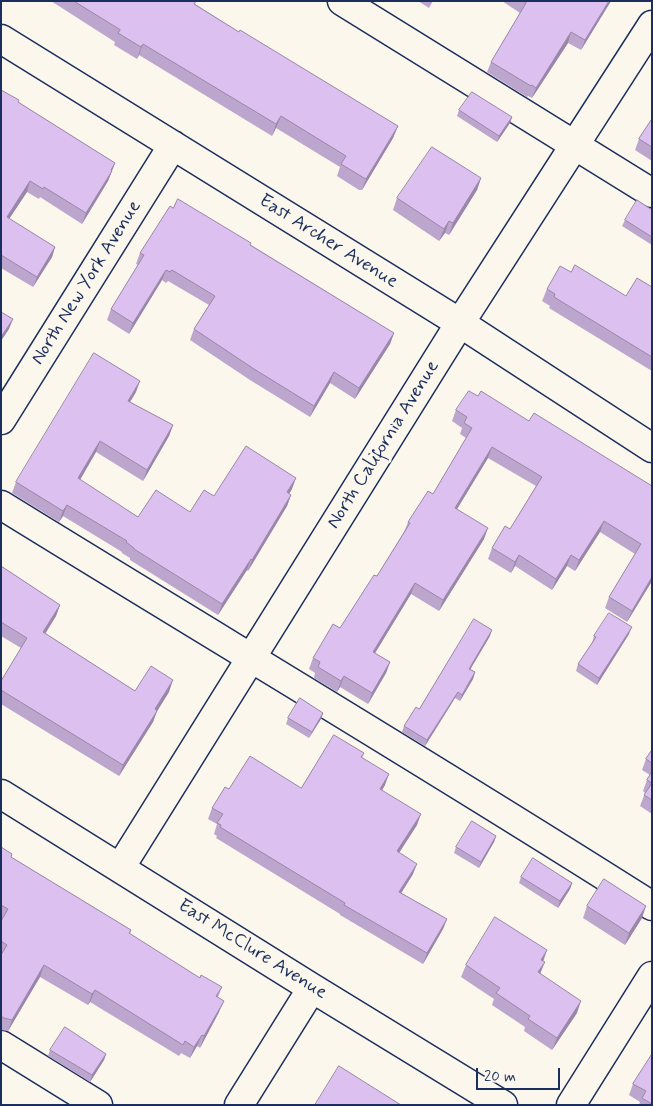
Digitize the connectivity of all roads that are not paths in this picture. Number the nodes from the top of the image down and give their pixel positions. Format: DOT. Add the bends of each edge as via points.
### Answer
graph roads {
  1 [pos="342,1"];
  2 [pos="652,26"];
  3 [pos="1,39"];
  4 [pos="173,145"];
  5 [pos="575,145"];
  6 [pos="652,193"];
  7 [pos="460,324"];
  8 [pos="1,420"];
  9 [pos="652,448"];
  10 [pos="1,505"];
  11 [pos="250,659"];
  12 [pos="1,794"];
  13 [pos="120,868"];
  14 [pos="652,906"];
  15 [pos="652,976"];
  16 [pos="312,988"];
  17 [pos="1,1044"];
  18 [pos="98,1105"];
  19 [pos="239,1105"];
  20 [pos="503,1105"];
  21 [pos="571,1105"];
  1 -- 5 [label="street"];
  2 -- 5 [label="street, North California Avenue"];
  3 -- 4 [label="street, East Archer Avenue"];
  4 -- 7 [label="street, East Archer Avenue"];
  4 -- 8 [label="street, North New York Avenue"];
  5 -- 6 [label="street"];
  5 -- 7 [label="street, North California Avenue"];
  7 -- 9 [label="street, East Archer Avenue"];
  7 -- 11 [label="street, North California Avenue"];
  10 -- 11 [label="street"];
  11 -- 13 [label="street, North California Avenue"];
  11 -- 14 [label="street" via="495,806"];
  12 -- 13 [label="street, East McClure Avenue"];
  13 -- 16 [label="street, East McClure Avenue"];
  15 -- 21 [label="street"];
  16 -- 19 [label="street"];
  16 -- 20 [label="street, East McClure Avenue"];
  17 -- 18 [label="street"];
}
